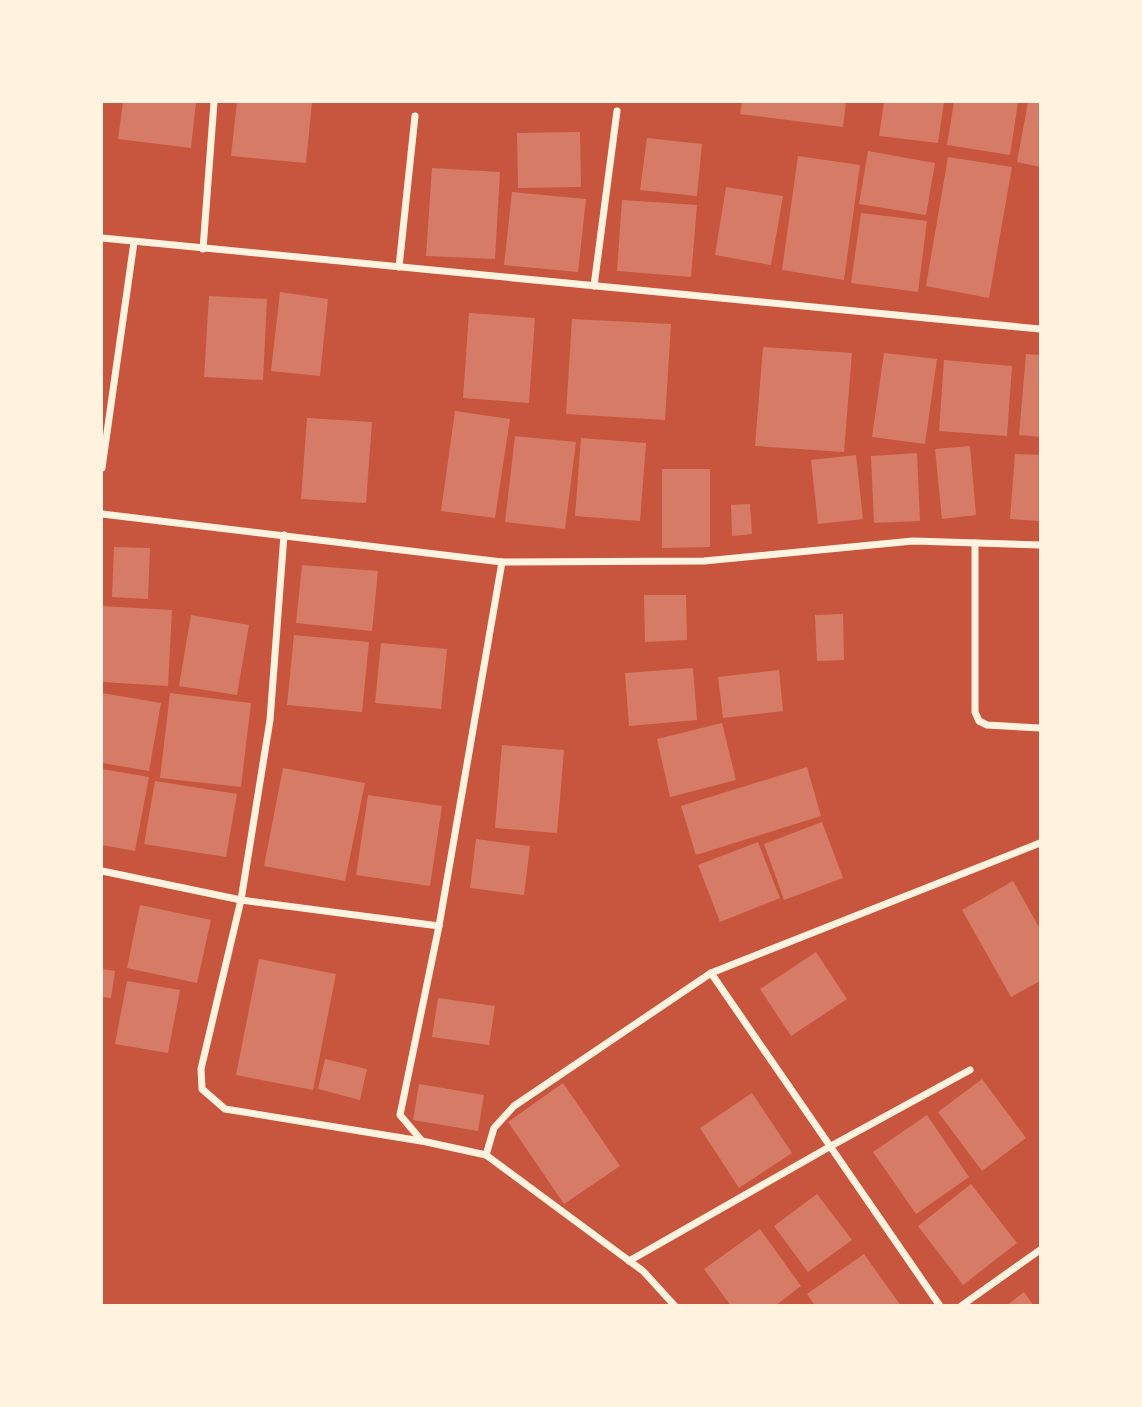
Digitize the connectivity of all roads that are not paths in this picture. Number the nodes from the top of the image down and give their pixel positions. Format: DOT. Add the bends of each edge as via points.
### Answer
graph roads {
  1 [pos="214,102"];
  2 [pos="617,111"];
  3 [pos="415,117"];
  4 [pos="102,238"];
  5 [pos="134,242"];
  6 [pos="203,248"];
  7 [pos="399,267"];
  8 [pos="594,286"];
  9 [pos="1041,329"];
  10 [pos="102,468"];
  11 [pos="102,514"];
  12 [pos="284,535"];
  13 [pos="975,543"];
  14 [pos="1041,545"];
  15 [pos="502,562"];
  16 [pos="1041,729"];
  17 [pos="1041,843"];
  18 [pos="102,872"];
  19 [pos="241,900"];
  20 [pos="439,926"];
  21 [pos="711,972"];
  22 [pos="970,1070"];
  23 [pos="422,1141"];
  24 [pos="831,1146"];
  25 [pos="486,1155"];
  26 [pos="1041,1250"];
  27 [pos="629,1261"];
  28 [pos="675,1306"];
  29 [pos="940,1306"];
  30 [pos="961,1306"];
  1 -- 6 [label="street"];
  2 -- 8 [label="street"];
  3 -- 7 [label="street"];
  4 -- 5 [label="street"];
  5 -- 6 [label="street"];
  5 -- 10 [label="street"];
  6 -- 7 [label="street"];
  7 -- 8 [label="street"];
  8 -- 9 [label="street"];
  11 -- 12 [label="street"];
  12 -- 15 [label="street"];
  12 -- 19 [label="street" via="270,720"];
  13 -- 14 [label="street"];
  13 -- 15 [label="street" via="913,541 704,561"];
  13 -- 16 [label="street" via="975,712 987,725"];
  15 -- 20 [label="street"];
  17 -- 21 [label="street"];
  18 -- 19 [label="street"];
  19 -- 20 [label="street"];
  19 -- 23 [label="street" via="201,1069 202,1089 225,1109"];
  20 -- 23 [label="street" via="400,1115"];
  21 -- 24 [label="street"];
  21 -- 25 [label="street" via="514,1106 494,1128"];
  22 -- 24 [label="street"];
  23 -- 25 [label="street"];
  24 -- 27 [label="street"];
  24 -- 29 [label="street"];
  25 -- 27 [label="street"];
  26 -- 30 [label="street"];
  27 -- 28 [label="street"];
}
